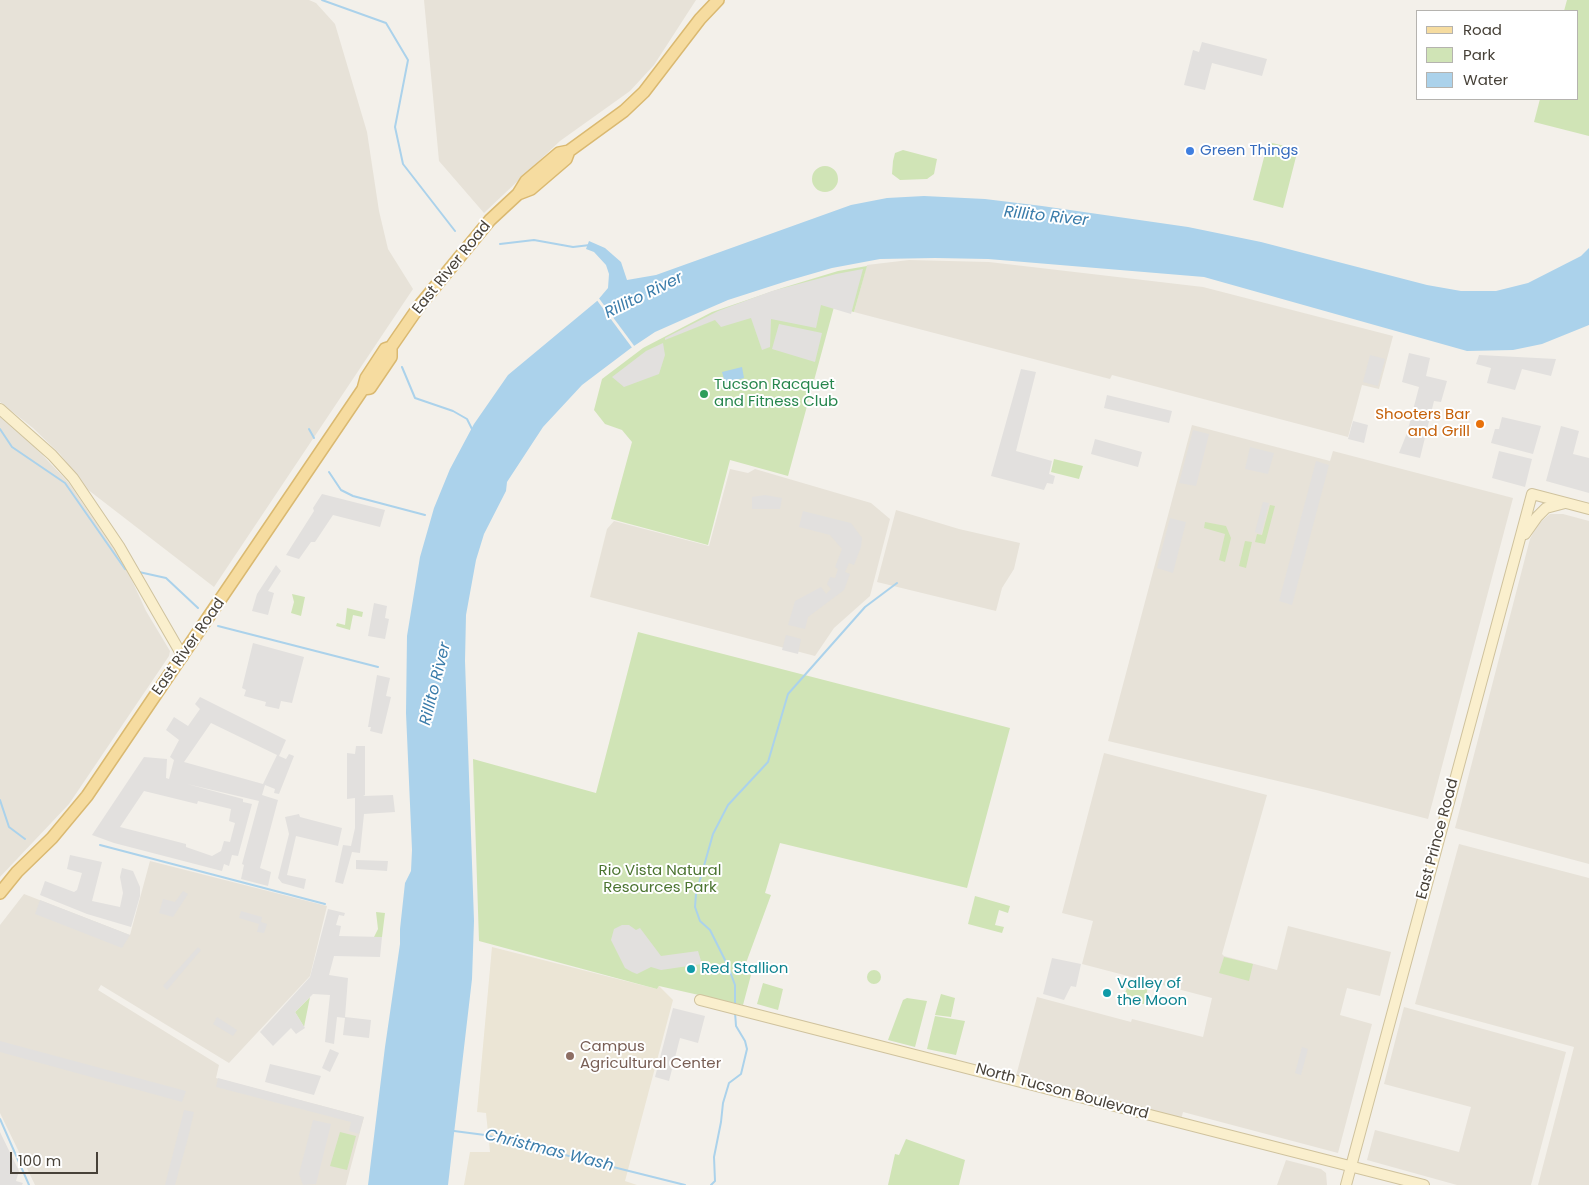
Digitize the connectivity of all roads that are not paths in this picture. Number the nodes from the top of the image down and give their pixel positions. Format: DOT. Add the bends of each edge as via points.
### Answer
graph roads {
  1 [pos="707,0"];
  2 [pos="718,0"];
  3 [pos="700,19"];
  4 [pos="0,409"];
  5 [pos="1566,503"];
  6 [pos="1589,509"];
  7 [pos="1519,543"];
  8 [pos="183,657"];
  9 [pos="0,893"];
  10 [pos="700,1000"];
  11 [pos="1351,1165"];
  12 [pos="1346,1185"];
  13 [pos="1424,1185"];
  1 -- 3 [label="main road, East River Road"];
  2 -- 3 [label="main road, East River Road"];
  3 -- 8 [label="main road, East River Road" via="644,92 490,220 420,305 391,347 391,357 370,388 363,389"];
  4 -- 8 [label="street" via="73,478 119,546"];
  5 -- 6 [label="street"];
  5 -- 7 [label="street" via="1546,508"];
  5 -- 7 [label="street, East Prince Road" via="1532,494"];
  7 -- 11 [label="street, East Prince Road"];
  8 -- 9 [label="main road, East River Road" via="86,796"];
  10 -- 11 [label="street, North Tucson Boulevard"];
  11 -- 12 [label="street, East Prince Road"];
  11 -- 13 [label="street, North Tucson Boulevard"];
}
